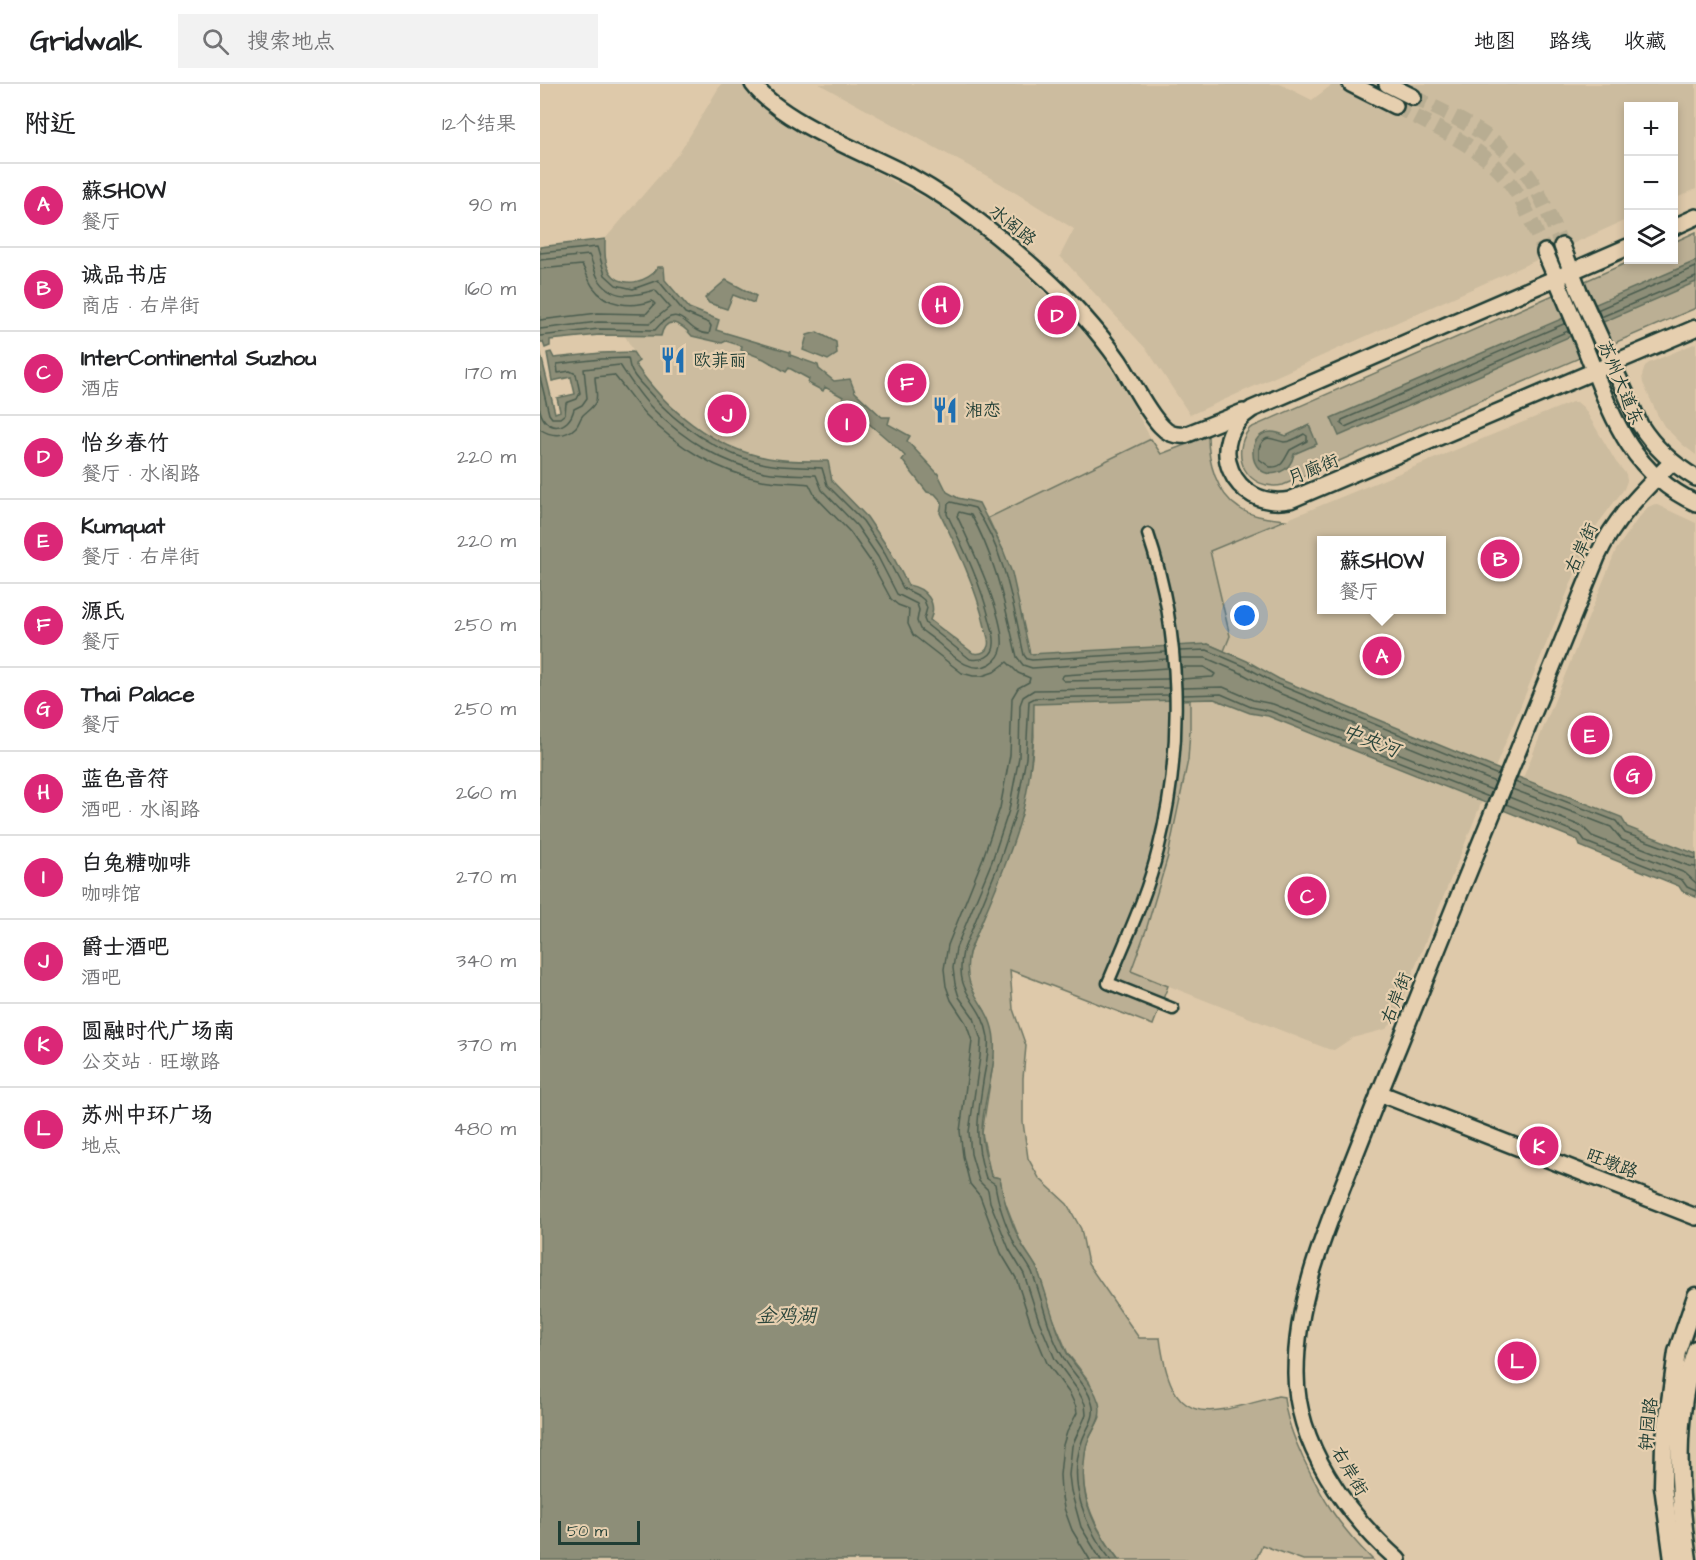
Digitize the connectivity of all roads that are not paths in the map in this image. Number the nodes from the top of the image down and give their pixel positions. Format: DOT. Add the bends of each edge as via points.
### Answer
graph roads {
  1 [pos="753,84"];
  2 [pos="1351,84"];
  3 [pos="1387,84"];
  4 [pos="1413,97"];
  5 [pos="1395,106"];
  6 [pos="1696,218"];
  7 [pos="1678,225"];
  8 [pos="1562,246"];
  9 [pos="1624,249"];
  10 [pos="1545,252"];
  11 [pos="1572,272"];
  12 [pos="1556,279"];
  13 [pos="1696,328"];
  14 [pos="1612,364"];
  15 [pos="1594,372"];
  16 [pos="1252,409"];
  17 [pos="1203,429"];
  18 [pos="1227,459"];
  19 [pos="1672,462"];
  20 [pos="1657,476"];
  21 [pos="1696,478"];
  22 [pos="1696,503"];
  23 [pos="1148,534"];
  24 [pos="1173,1009"];
  25 [pos="1379,1093"];
  26 [pos="1696,1217"];
  27 [pos="1696,1296"];
  28 [pos="1696,1349"];
  29 [pos="1398,1560"];
  30 [pos="1673,1560"];
  31 [pos="1688,1560"];
  1 -- 17 [label="street, 水阁路" via="787,114 915,179 982,224 1055,286 1092,324 1165,430 1179,436"];
  2 -- 5 [label="street"];
  3 -- 4 [label="street"];
  6 -- 7 [label="street"];
  8 -- 11 [label="street, 苏州大道东"];
  9 -- 11 [label="street"];
  10 -- 12 [label="street, 苏州大道东"];
  11 -- 12 [label="street"];
  11 -- 14 [label="street, 苏州大道东"];
  12 -- 15 [label="street, 苏州大道东"];
  12 -- 16 [label="street"];
  13 -- 14 [label="street, 月廊街"];
  14 -- 15 [label="street, 月廊街"];
  14 -- 19 [label="street, 苏州大道东" via="1644,432"];
  15 -- 18 [label="street, 月廊街" via="1290,500 1272,502 1246,491 1233,477"];
  15 -- 20 [label="street, 苏州大道东" via="1622,435"];
  16 -- 17 [label="street, 水阁路"];
  16 -- 18 [label="street" via="1231,432"];
  17 -- 18 [label="street" via="1218,435"];
  19 -- 20 [label="street, 右岸街"];
  19 -- 21 [label="street, 苏州大道东"];
  20 -- 22 [label="street, 苏州大道东"];
  20 -- 25 [label="street, 右岸街" via="1625,510 1605,539"];
  23 -- 24 [label="street" via="1165,600 1174,660 1175,747 1158,851 1108,983"];
  25 -- 26 [label="street, 旺墩路"];
  25 -- 29 [label="street, 右岸街" via="1318,1250 1302,1311 1296,1374 1299,1404 1314,1448 1336,1490 1357,1520"];
  27 -- 30 [label="main road, 钟园路" via="1677,1352 1665,1444 1663,1486"];
  28 -- 31 [label="main road, 钟园路" via="1684,1404 1680,1466"];
}
